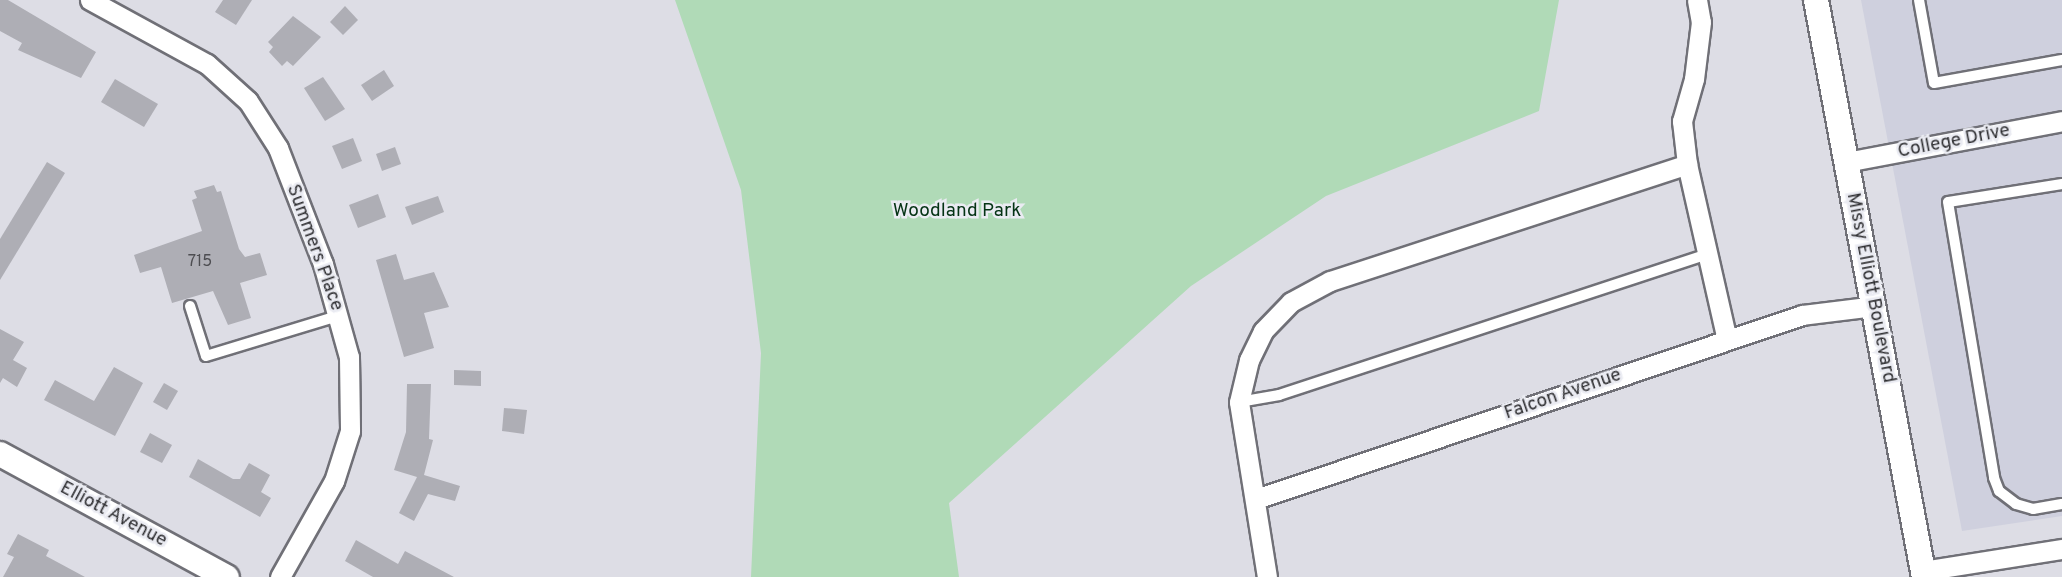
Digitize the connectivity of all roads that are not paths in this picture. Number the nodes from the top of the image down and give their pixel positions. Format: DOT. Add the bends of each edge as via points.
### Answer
graph roads {
  1 [pos="90,0"];
  2 [pos="1697,0"];
  3 [pos="1816,0"];
  4 [pos="1919,0"];
  5 [pos="2062,60"];
  6 [pos="2062,121"];
  7 [pos="1846,162"];
  8 [pos="1686,164"];
  9 [pos="2062,184"];
  10 [pos="1706,255"];
  11 [pos="190,306"];
  12 [pos="1874,306"];
  13 [pos="339,315"];
  14 [pos="1727,340"];
  15 [pos="1239,402"];
  16 [pos="0,454"];
  17 [pos="1255,499"];
  18 [pos="2062,504"];
  19 [pos="2062,550"];
  20 [pos="1924,574"];
  21 [pos="227,577"];
  22 [pos="280,577"];
  23 [pos="1267,577"];
  1 -- 13 [label="street, Summers Place" via="206,64 248,101 278,148"];
  2 -- 8 [label="street" via="1698,45 1682,121"];
  3 -- 7 [label="street, Missy Elliott Boulevard"];
  4 -- 5 [label="lane" via="1934,83"];
  6 -- 7 [label="street, College Drive"];
  7 -- 12 [label="street, Missy Elliott Boulevard"];
  8 -- 10 [label="street"];
  8 -- 15 [label="street" via="1330,281 1291,302 1263,331 1249,360"];
  9 -- 18 [label="lane" via="1948,202 1994,478 2000,491 2016,504 2033,509"];
  10 -- 14 [label="street"];
  10 -- 15 [label="lane" via="1279,395"];
  11 -- 13 [label="lane" via="206,356"];
  12 -- 14 [label="street, Falcon Avenue" via="1802,315"];
  12 -- 20 [label="street, Missy Elliott Boulevard"];
  13 -- 22 [label="street, Summers Place" via="352,384 350,431 334,481"];
  14 -- 17 [label="street, Falcon Avenue"];
  15 -- 17 [label="street"];
  16 -- 21 [label="street, Elliott Avenue"];
  17 -- 23 [label="street"];
  19 -- 20 [label="street"];
}
